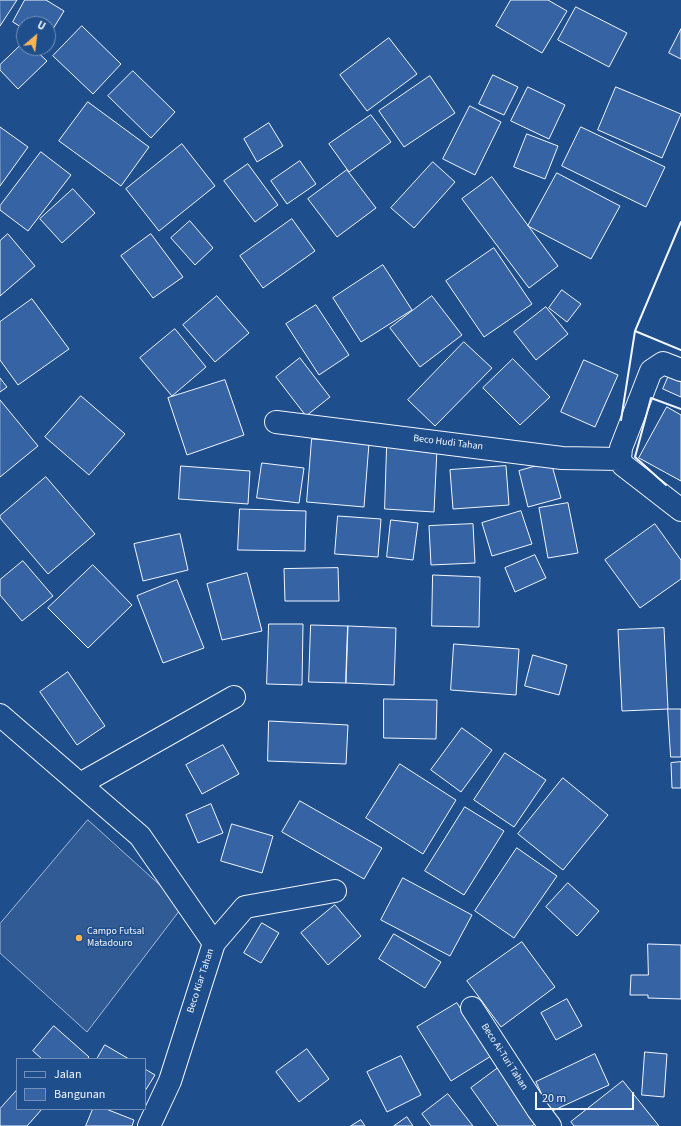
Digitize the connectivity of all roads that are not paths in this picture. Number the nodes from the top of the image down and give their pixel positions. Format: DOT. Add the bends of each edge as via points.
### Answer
graph roads {
  1 [pos="681,370"];
  2 [pos="276,422"];
  3 [pos="620,459"];
  4 [pos="681,510"];
  5 [pos="234,697"];
  6 [pos="0,715"];
  7 [pos="80,784"];
  8 [pos="335,892"];
  9 [pos="214,943"];
  10 [pos="472,1008"];
  11 [pos="149,1126"];
  12 [pos="550,1126"];
  1 -- 3 [label="street" via="663,363 651,371 621,448"];
  2 -- 3 [label="street, Beco Hudi Tahan" via="562,458"];
  3 -- 4 [label="street" via="623,465"];
  5 -- 7 [label="street"];
  6 -- 7 [label="street"];
  7 -- 9 [label="street" via="140,836"];
  8 -- 9 [label="street, Beco Kiar Tahan" via="245,907"];
  9 -- 11 [label="street, Beco Kiar Tahan" via="170,1081"];
  10 -- 12 [label="street, Beco Ai-Turi Tahan"];
}
